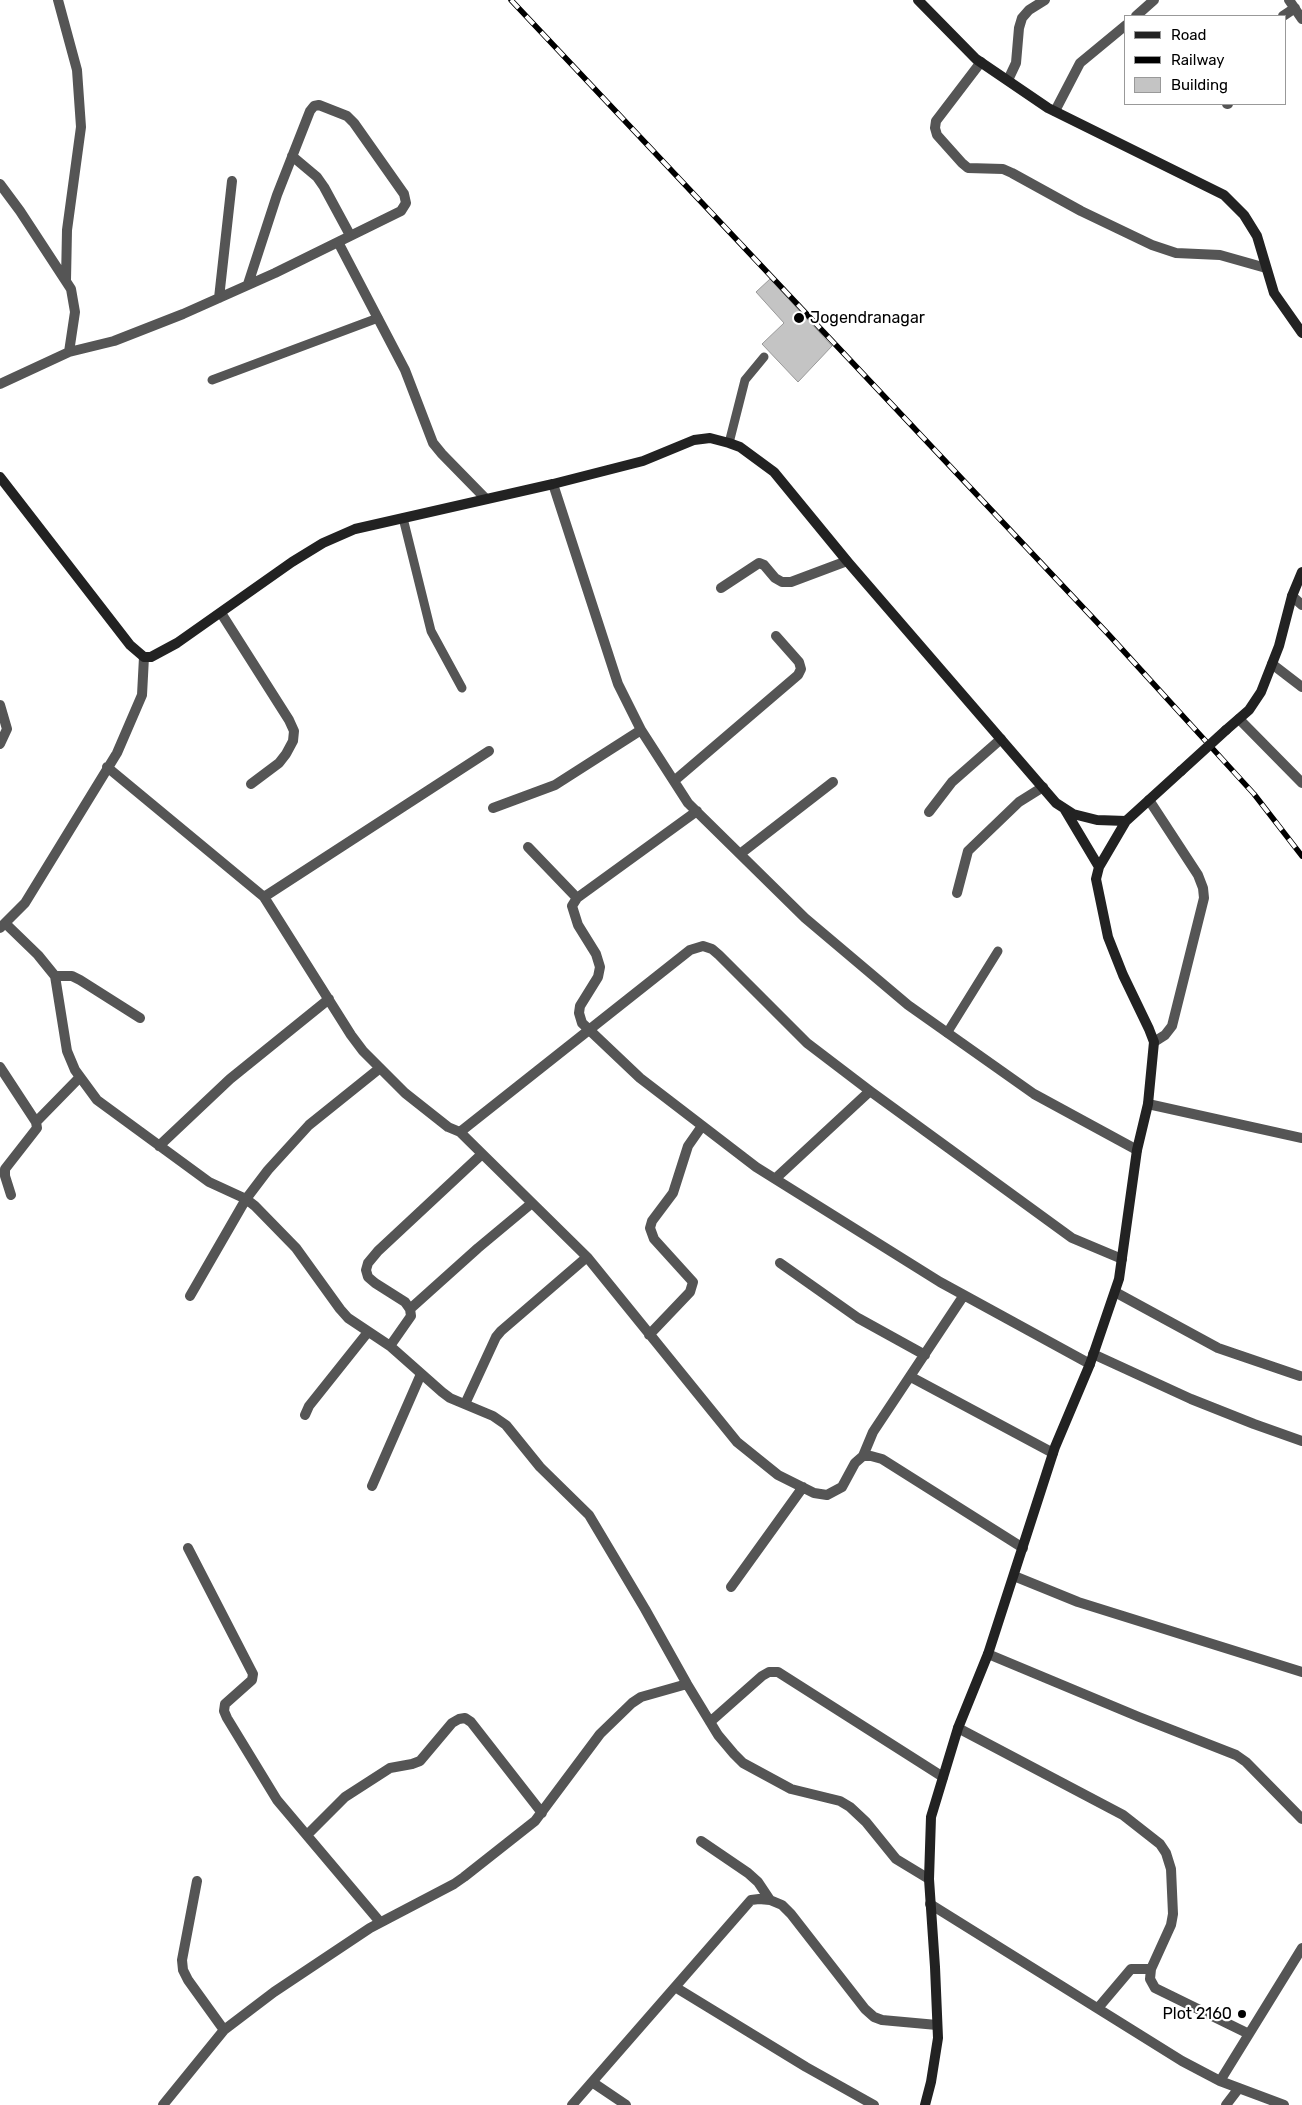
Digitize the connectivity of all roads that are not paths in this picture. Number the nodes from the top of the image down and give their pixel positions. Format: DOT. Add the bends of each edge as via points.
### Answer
graph roads {
  1 [pos="58,0"];
  2 [pos="918,0"];
  3 [pos="1045,0"];
  4 [pos="1154,0"];
  5 [pos="1292,4"];
  6 [pos="1137,15"];
  7 [pos="1284,15"];
  8 [pos="1302,19"];
  9 [pos="1124,27"];
  10 [pos="981,62"];
  11 [pos="1008,80"];
  12 [pos="1055,111"];
  13 [pos="292,156"];
  14 [pos="232,181"];
  15 [pos="0,184"];
  16 [pos="350,236"];
  17 [pos="338,242"];
  18 [pos="1266,268"];
  19 [pos="66,280"];
  20 [pos="248,284"];
  21 [pos="219,298"];
  22 [pos="378,318"];
  23 [pos="1302,333"];
  24 [pos="69,352"];
  25 [pos="764,357"];
  26 [pos="212,380"];
  27 [pos="0,384"];
  28 [pos="729,443"];
  29 [pos="0,477"];
  30 [pos="553,484"];
  31 [pos="486,499"];
  32 [pos="404,518"];
  33 [pos="847,561"];
  34 [pos="1302,572"];
  35 [pos="721,588"];
  36 [pos="1292,596"];
  37 [pos="1302,605"];
  38 [pos="221,613"];
  39 [pos="776,636"];
  40 [pos="144,657"];
  41 [pos="1272,664"];
  42 [pos="1302,687"];
  43 [pos="462,688"];
  44 [pos="0,705"];
  45 [pos="1239,719"];
  46 [pos="641,730"];
  47 [pos="1001,739"];
  48 [pos="0,744"];
  49 [pos="489,751"];
  50 [pos="107,767"];
  51 [pos="674,781"];
  52 [pos="834,782"];
  53 [pos="1302,783"];
  54 [pos="251,784"];
  55 [pos="1043,787"];
  56 [pos="1149,800"];
  57 [pos="494,808"];
  58 [pos="1065,810"];
  59 [pos="697,812"];
  60 [pos="929,812"];
  61 [pos="1126,821"];
  62 [pos="528,847"];
  63 [pos="740,854"];
  64 [pos="1099,867"];
  65 [pos="957,893"];
  66 [pos="264,896"];
  67 [pos="577,898"];
  68 [pos="3,926"];
  69 [pos="998,950"];
  70 [pos="55,976"];
  71 [pos="329,999"];
  72 [pos="140,1018"];
  73 [pos="589,1030"];
  74 [pos="947,1033"];
  75 [pos="1154,1042"];
  76 [pos="0,1068"];
  77 [pos="380,1068"];
  78 [pos="80,1077"];
  79 [pos="870,1091"];
  80 [pos="1148,1104"];
  81 [pos="36,1122"];
  82 [pos="702,1126"];
  83 [pos="460,1132"];
  84 [pos="1302,1138"];
  85 [pos="159,1146"];
  86 [pos="1137,1150"];
  87 [pos="482,1154"];
  88 [pos="776,1178"];
  89 [pos="12,1195"];
  90 [pos="246,1199"];
  91 [pos="532,1203"];
  92 [pos="587,1256"];
  93 [pos="1122,1259"];
  94 [pos="780,1263"];
  95 [pos="1115,1292"];
  96 [pos="964,1295"];
  97 [pos="190,1296"];
  98 [pos="410,1309"];
  99 [pos="368,1332"];
  100 [pos="649,1335"];
  101 [pos="390,1346"];
  102 [pos="1093,1354"];
  103 [pos="925,1355"];
  104 [pos="1090,1364"];
  105 [pos="421,1374"];
  106 [pos="1300,1376"];
  107 [pos="910,1377"];
  108 [pos="464,1404"];
  109 [pos="305,1415"];
  110 [pos="1302,1441"];
  111 [pos="1053,1453"];
  112 [pos="863,1456"];
  113 [pos="372,1486"];
  114 [pos="803,1488"];
  115 [pos="188,1548"];
  116 [pos="1024,1548"];
  117 [pos="1014,1576"];
  118 [pos="731,1587"];
  119 [pos="988,1654"];
  120 [pos="1302,1672"];
  121 [pos="686,1684"];
  122 [pos="710,1722"];
  123 [pos="958,1728"];
  124 [pos="943,1777"];
  125 [pos="542,1812"];
  126 [pos="1302,1818"];
  127 [pos="307,1835"];
  128 [pos="701,1841"];
  129 [pos="929,1879"];
  130 [pos="198,1881"];
  131 [pos="770,1900"];
  132 [pos="930,1904"];
  133 [pos="380,1922"];
  134 [pos="1302,1948"];
  135 [pos="1151,1969"];
  136 [pos="675,1987"];
  137 [pos="1098,2008"];
  138 [pos="937,2025"];
  139 [pos="224,2030"];
  140 [pos="1249,2034"];
  141 [pos="1220,2081"];
  142 [pos="592,2082"];
  143 [pos="1239,2088"];
  144 [pos="163,2105"];
  145 [pos="572,2105"];
  146 [pos="626,2105"];
  147 [pos="874,2105"];
  148 [pos="925,2105"];
  149 [pos="1226,2105"];
  150 [pos="1284,2105"];
  1 -- 19 [label="street" via="77,70 81,127 67,230"];
  2 -- 10 [label="street" via="965,50"];
  3 -- 11 [label="street" via="1022,18 1016,63"];
  4 -- 6 [label="street"];
  5 -- 7 [label="street"];
  5 -- 8 [label="street"];
  9 -- 12 [label="street" via="1080,63"];
  10 -- 11 [label="street"];
  10 -- 18 [label="street" via="936,121 935,128 946,147 968,168 1003,169 1160,248 1176,253 1220,255"];
  11 -- 12 [label="street"];
  12 -- 18 [label="street" via="1224,195 1244,215 1257,236"];
  13 -- 16 [label="street" via="324,186"];
  13 -- 16 [label="street" via="314,106 326,106 354,123 404,194 406,203 401,210"];
  13 -- 20 [label="street"];
  14 -- 21 [label="street"];
  15 -- 19 [label="street"];
  16 -- 17 [label="street"];
  17 -- 20 [label="street"];
  17 -- 22 [label="street"];
  18 -- 23 [label="street" via="1274,293"];
  19 -- 24 [label="street" via="75,312"];
  20 -- 21 [label="street"];
  21 -- 24 [label="street" via="114,341"];
  22 -- 26 [label="lane"];
  22 -- 31 [label="street" via="405,370 433,443"];
  24 -- 27 [label="street"];
  25 -- 28 [label="lane" via="745,380"];
  28 -- 30 [label="street" via="710,438 694,440 643,461"];
  28 -- 33 [label="street" via="740,447 774,472"];
  29 -- 40 [label="street" via="130,645"];
  30 -- 31 [label="street"];
  30 -- 46 [label="street" via="618,684"];
  31 -- 32 [label="street"];
  32 -- 38 [label="street" via="355,530 323,543"];
  32 -- 43 [label="lane" via="432,631"];
  33 -- 35 [label="street" via="791,582 775,578 759,563"];
  33 -- 47 [label="street"];
  34 -- 36 [label="street"];
  36 -- 37 [label="street"];
  36 -- 41 [label="street"];
  38 -- 40 [label="street" via="156,655"];
  38 -- 54 [label="street" via="294,731 293,741 279,763"];
  39 -- 51 [label="street" via="798,662 801,669 798,675"];
  40 -- 50 [label="street" via="142,695 117,753"];
  41 -- 42 [label="street"];
  41 -- 45 [label="street" via="1261,692"];
  44 -- 48 [label="street" via="7,729"];
  45 -- 53 [label="street"];
  45 -- 56 [label="street, bridge"];
  46 -- 51 [label="street"];
  46 -- 57 [label="street" via="554,785"];
  47 -- 55 [label="street"];
  47 -- 60 [label="street" via="948,786"];
  49 -- 66 [label="street"];
  50 -- 66 [label="street"];
  50 -- 68 [label="street" via="41,879 25,903"];
  51 -- 59 [label="street"];
  52 -- 63 [label="street"];
  55 -- 58 [label="street"];
  55 -- 65 [label="street" via="1019,802 968,850"];
  56 -- 61 [label="street"];
  56 -- 75 [label="street" via="1198,875 1204,898 1174,1019 1165,1035"];
  58 -- 61 [label="street" via="1097,820"];
  58 -- 64 [label="street"];
  59 -- 63 [label="street"];
  59 -- 67 [label="street"];
  61 -- 64 [label="street"];
  62 -- 67 [label="street"];
  63 -- 74 [label="street" via="805,918 908,1005"];
  64 -- 75 [label="street" via="1097,889 1108,937"];
  66 -- 71 [label="street"];
  67 -- 73 [label="street" via="572,906 573,913 600,967 598,978 580,1006 582,1022"];
  68 -- 70 [label="street" via="38,955"];
  69 -- 74 [label="lane"];
  70 -- 72 [label="street" via="72,976"];
  70 -- 78 [label="street" via="67,1051"];
  71 -- 77 [label="street" via="351,1035"];
  71 -- 85 [label="street" via="230,1079"];
  73 -- 79 [label="street" via="690,950 703,946 719,955 807,1043"];
  73 -- 82 [label="street" via="640,1078"];
  73 -- 83 [label="street"];
  74 -- 86 [label="street" via="1034,1094"];
  75 -- 80 [label="street"];
  76 -- 81 [label="street"];
  77 -- 83 [label="street" via="441,1122"];
  77 -- 90 [label="street" via="309,1125"];
  78 -- 81 [label="street"];
  78 -- 85 [label="street" via="97,1100"];
  79 -- 88 [label="street"];
  79 -- 93 [label="street" via="1072,1238"];
  80 -- 84 [label="street"];
  80 -- 86 [label="street"];
  81 -- 89 [label="street" via="36,1133 5,1169"];
  82 -- 88 [label="street"];
  82 -- 100 [label="street" via="688,1146 673,1192 650,1228 654,1239 693,1282 690,1292"];
  83 -- 87 [label="street"];
  85 -- 90 [label="street" via="209,1182"];
  86 -- 93 [label="street"];
  87 -- 91 [label="street"];
  87 -- 98 [label="street" via="368,1263 368,1277 405,1302"];
  88 -- 96 [label="street"];
  90 -- 97 [label="street"];
  90 -- 99 [label="street" via="296,1248 348,1318"];
  91 -- 92 [label="street"];
  91 -- 98 [label="street"];
  92 -- 100 [label="street"];
  92 -- 108 [label="street" via="496,1336"];
  93 -- 95 [label="street"];
  94 -- 103 [label="street" via="858,1318"];
  95 -- 102 [label="street"];
  95 -- 106 [label="street" via="1218,1348"];
  96 -- 103 [label="street"];
  96 -- 104 [label="street"];
  98 -- 101 [label="street" via="411,1316"];
  99 -- 101 [label="street"];
  99 -- 109 [label="street"];
  100 -- 114 [label="street" via="737,1442 778,1475"];
  101 -- 105 [label="street"];
  102 -- 104 [label="street"];
  102 -- 110 [label="street" via="1191,1399"];
  103 -- 107 [label="street"];
  104 -- 111 [label="street"];
  105 -- 108 [label="street" via="442,1392"];
  105 -- 113 [label="street"];
  107 -- 111 [label="street"];
  107 -- 112 [label="street" via="873,1432"];
  108 -- 121 [label="street" via="506,1425 540,1467 589,1515"];
  111 -- 116 [label="street"];
  112 -- 114 [label="street" via="835,1491 821,1494"];
  112 -- 116 [label="street" via="882,1459"];
  114 -- 118 [label="street"];
  115 -- 127 [label="street" via="254,1674 252,1680 225,1704 224,1711 277,1800"];
  116 -- 117 [label="street"];
  117 -- 119 [label="street"];
  117 -- 120 [label="street" via="1078,1602"];
  119 -- 123 [label="street"];
  119 -- 126 [label="street" via="1236,1755"];
  121 -- 122 [label="street"];
  121 -- 125 [label="street" via="641,1697 632,1703 600,1734"];
  122 -- 124 [label="street" via="762,1676 778,1672"];
  122 -- 129 [label="street" via="743,1763 791,1789 840,1801 850,1807 896,1858"];
  123 -- 124 [label="street"];
  123 -- 135 [label="street" via="1123,1815 1160,1844 1171,1869 1173,1914"];
  124 -- 129 [label="street" via="931,1817"];
  125 -- 127 [label="street" via="471,1722 464,1718 452,1723 420,1761 390,1768 345,1796"];
  125 -- 133 [label="street" via="454,1884"];
  127 -- 133 [label="street"];
  128 -- 131 [label="street" via="748,1873"];
  129 -- 132 [label="street"];
  130 -- 139 [label="street" via="182,1960 183,1970"];
  131 -- 136 [label="street" via="751,1900 745,1905"];
  131 -- 138 [label="street" via="791,1914 874,2017"];
  132 -- 137 [label="street"];
  132 -- 138 [label="street"];
  133 -- 139 [label="street" via="274,1992"];
  134 -- 140 [label="street"];
  135 -- 137 [label="street" via="1131,1969"];
  135 -- 140 [label="street" via="1150,1979 1155,1988"];
  136 -- 142 [label="street"];
  136 -- 147 [label="street"];
  137 -- 141 [label="street"];
  138 -- 148 [label="street" via="932,2082"];
  139 -- 144 [label="street"];
  140 -- 141 [label="street"];
  141 -- 143 [label="street"];
  142 -- 145 [label="street"];
  142 -- 146 [label="street"];
  143 -- 149 [label="street"];
  143 -- 150 [label="street"];
}
